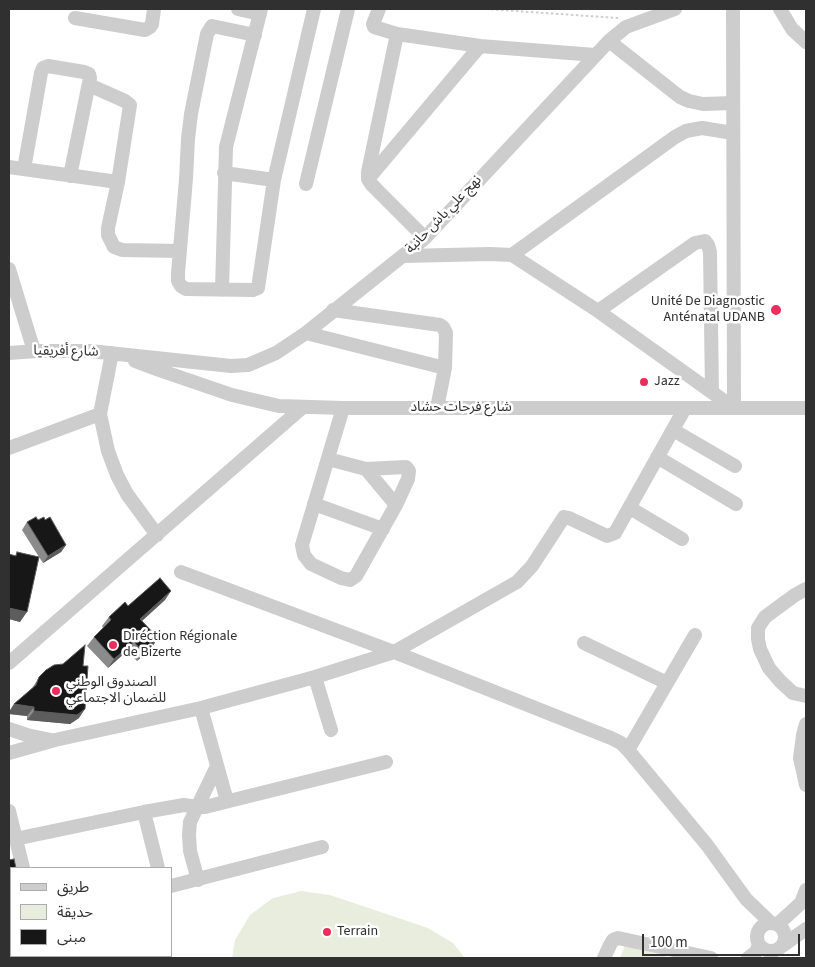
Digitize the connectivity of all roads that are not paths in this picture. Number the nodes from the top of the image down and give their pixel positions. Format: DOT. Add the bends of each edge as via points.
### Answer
graph roads {
  1 [pos="154,9"];
  2 [pos="238,9"];
  3 [pos="314,9"];
  4 [pos="348,9"];
  5 [pos="379,9"];
  6 [pos="675,9"];
  7 [pos="733,9"];
  8 [pos="780,9"];
  9 [pos="260,11"];
  10 [pos="75,18"];
  11 [pos="255,34"];
  12 [pos="397,34"];
  13 [pos="609,41"];
  14 [pos="806,42"];
  15 [pos="480,46"];
  16 [pos="595,55"];
  17 [pos="88,85"];
  18 [pos="733,103"];
  19 [pos="703,104"];
  20 [pos="702,128"];
  21 [pos="733,133"];
  22 [pos="9,168"];
  23 [pos="24,169"];
  24 [pos="224,172"];
  25 [pos="70,176"];
  26 [pos="368,179"];
  27 [pos="274,180"];
  28 [pos="118,182"];
  29 [pos="306,184"];
  30 [pos="425,238"];
  31 [pos="180,252"];
  32 [pos="512,255"];
  33 [pos="404,256"];
  34 [pos="9,269"];
  35 [pos="222,290"];
  36 [pos="333,310"];
  37 [pos="598,311"];
  38 [pos="306,332"];
  39 [pos="34,351"];
  40 [pos="9,353"];
  41 [pos="117,354"];
  42 [pos="444,368"];
  43 [pos="712,392"];
  44 [pos="304,407"];
  45 [pos="343,408"];
  46 [pos="437,408"];
  47 [pos="685,408"];
  48 [pos="734,408"];
  49 [pos="806,408"];
  50 [pos="100,414"];
  51 [pos="673,430"];
  52 [pos="9,448"];
  53 [pos="658,458"];
  54 [pos="328,459"];
  55 [pos="735,466"];
  56 [pos="366,469"];
  57 [pos="314,504"];
  58 [pos="736,504"];
  59 [pos="396,506"];
  60 [pos="630,508"];
  61 [pos="383,529"];
  62 [pos="157,534"];
  63 [pos="682,538"];
  64 [pos="181,572"];
  65 [pos="806,589"];
  66 [pos="695,635"];
  67 [pos="584,643"];
  68 [pos="394,652"];
  69 [pos="9,663"];
  70 [pos="315,677"];
  71 [pos="667,683"];
  72 [pos="806,696"];
  73 [pos="201,708"];
  74 [pos="806,724"];
  75 [pos="9,729"];
  76 [pos="331,730"];
  77 [pos="55,740"];
  78 [pos="628,750"];
  79 [pos="9,753"];
  80 [pos="386,762"];
  81 [pos="217,766"];
  82 [pos="806,785"];
  83 [pos="227,801"];
  84 [pos="197,808"];
  85 [pos="9,811"];
  86 [pos="144,812"];
  87 [pos="16,840"];
  88 [pos="322,847"];
  89 [pos="23,867"];
  90 [pos="158,867"];
  91 [pos="198,880"];
  92 [pos="172,886"];
  93 [pos="806,890"];
  94 [pos="746,900"];
  95 [pos="776,924"];
  96 [pos="806,924"];
  97 [pos="806,928"];
  98 [pos="758,930"];
  99 [pos="759,945"];
  100 [pos="779,952"];
  101 [pos="604,958"];
  102 [pos="711,958"];
  103 [pos="748,958"];
  1 -- 10 [label="street" via="152,24 145,30"];
  2 -- 9 [label="street"];
  3 -- 27 [label="street"];
  4 -- 29 [label="street"];
  5 -- 12 [label="street" via="374,28"];
  6 -- 13 [label="street, نهج علي باش حانبة" via="626,27"];
  7 -- 18 [label="street"];
  8 -- 14 [label="street" via="792,29"];
  9 -- 11 [label="street"];
  11 -- 24 [label="street" via="226,147"];
  11 -- 31 [label="street" via="212,26 207,34 188,139"];
  12 -- 15 [label="street"];
  12 -- 26 [label="street"];
  13 -- 16 [label="street, نهج علي باش حانبة"];
  13 -- 19 [label="street" via="680,97"];
  15 -- 16 [label="street"];
  15 -- 26 [label="street"];
  16 -- 30 [label="street, نهج علي باش حانبة"];
  17 -- 23 [label="street" via="89,74 84,72 43,68"];
  17 -- 25 [label="street"];
  17 -- 28 [label="street" via="130,105"];
  18 -- 19 [label="street"];
  18 -- 21 [label="street"];
  19 -- 20 [label="street"];
  20 -- 21 [label="street"];
  20 -- 32 [label="street" via="675,137"];
  21 -- 48 [label="street"];
  22 -- 23 [label="street"];
  23 -- 25 [label="street"];
  24 -- 27 [label="street"];
  24 -- 35 [label="street"];
  25 -- 28 [label="street"];
  26 -- 30 [label="street"];
  27 -- 35 [label="street" via="258,288"];
  28 -- 31 [label="street" via="108,228 114,247"];
  30 -- 33 [label="street, نهج علي باش حانبة"];
  31 -- 35 [label="street" via="178,281 181,286 192,290"];
  32 -- 33 [label="street"];
  32 -- 37 [label="street"];
  33 -- 36 [label="street, نهج علي باش حانبة"];
  34 -- 39 [label="street"];
  36 -- 38 [label="street, نهج علي باش حانبة"];
  36 -- 42 [label="street" via="440,325 446,332"];
  37 -- 43 [label="street"];
  37 -- 43 [label="street" via="695,243 705,241 710,252"];
  38 -- 41 [label="street, نهج علي باش حانبة" via="276,354 248,365 211,365"];
  38 -- 42 [label="street"];
  39 -- 40 [label="street, شارع أفريقيا"];
  39 -- 41 [label="street, شارع أفريقيا"];
  41 -- 44 [label="street, شارع فرحات حشاد" via="232,395 279,406"];
  41 -- 50 [label="street"];
  42 -- 46 [label="street"];
  43 -- 48 [label="street"];
  44 -- 45 [label="street, شارع فرحات حشاد"];
  44 -- 62 [label="street"];
  45 -- 46 [label="street, شارع فرحات حشاد"];
  45 -- 54 [label="street"];
  46 -- 47 [label="street, شارع فرحات حشاد"];
  47 -- 48 [label="street, شارع فرحات حشاد"];
  47 -- 51 [label="street"];
  48 -- 49 [label="street, شارع فرحات حشاد"];
  50 -- 52 [label="street"];
  50 -- 62 [label="street" via="117,475"];
  51 -- 53 [label="street"];
  51 -- 55 [label="street"];
  53 -- 58 [label="street"];
  53 -- 60 [label="street"];
  54 -- 56 [label="street"];
  54 -- 57 [label="street"];
  56 -- 59 [label="street"];
  56 -- 59 [label="street" via="406,467 408,478"];
  57 -- 61 [label="street"];
  57 -- 61 [label="street" via="302,545 304,554 311,564 341,578 350,580 356,576"];
  59 -- 61 [label="street"];
  60 -- 63 [label="street"];
  60 -- 68 [label="street" via="612,536 564,517 532,566 517,582"];
  62 -- 69 [label="street"];
  64 -- 68 [label="street"];
  65 -- 72 [label="street" via="765,616 758,628 758,639 760,649 780,681 793,693"];
  66 -- 71 [label="street"];
  67 -- 71 [label="street"];
  68 -- 70 [label="street"];
  68 -- 78 [label="street" via="611,738"];
  70 -- 73 [label="street"];
  70 -- 76 [label="street"];
  71 -- 78 [label="street"];
  73 -- 77 [label="street"];
  73 -- 81 [label="street"];
  74 -- 82 [label="street" via="800,758"];
  75 -- 77 [label="street"];
  77 -- 79 [label="street"];
  78 -- 94 [label="street" via="707,845"];
  80 -- 83 [label="street"];
  81 -- 83 [label="street"];
  81 -- 84 [label="street"];
  83 -- 84 [label="street"];
  84 -- 86 [label="street" via="184,805"];
  84 -- 91 [label="street" via="190,822 189,835"];
  85 -- 87 [label="street"];
  86 -- 87 [label="street"];
  86 -- 90 [label="street"];
  87 -- 89 [label="street"];
  88 -- 91 [label="street"];
  91 -- 92 [label="street"];
  93 -- 95 [label="street" via="801,903"];
  94 -- 95 [label="street"];
  94 -- 98 [label="street"];
  95 -- 96 [label="street"];
  95 -- 98 [label="street" via="763,925"];
  95 -- 100 [label="street" via="786,938"];
  97 -- 100 [label="street"];
  98 -- 99 [label="street"];
  99 -- 100 [label="street"];
  99 -- 103 [label="street"];
  101 -- 102 [label="street" via="613,940 618,938"];
}
